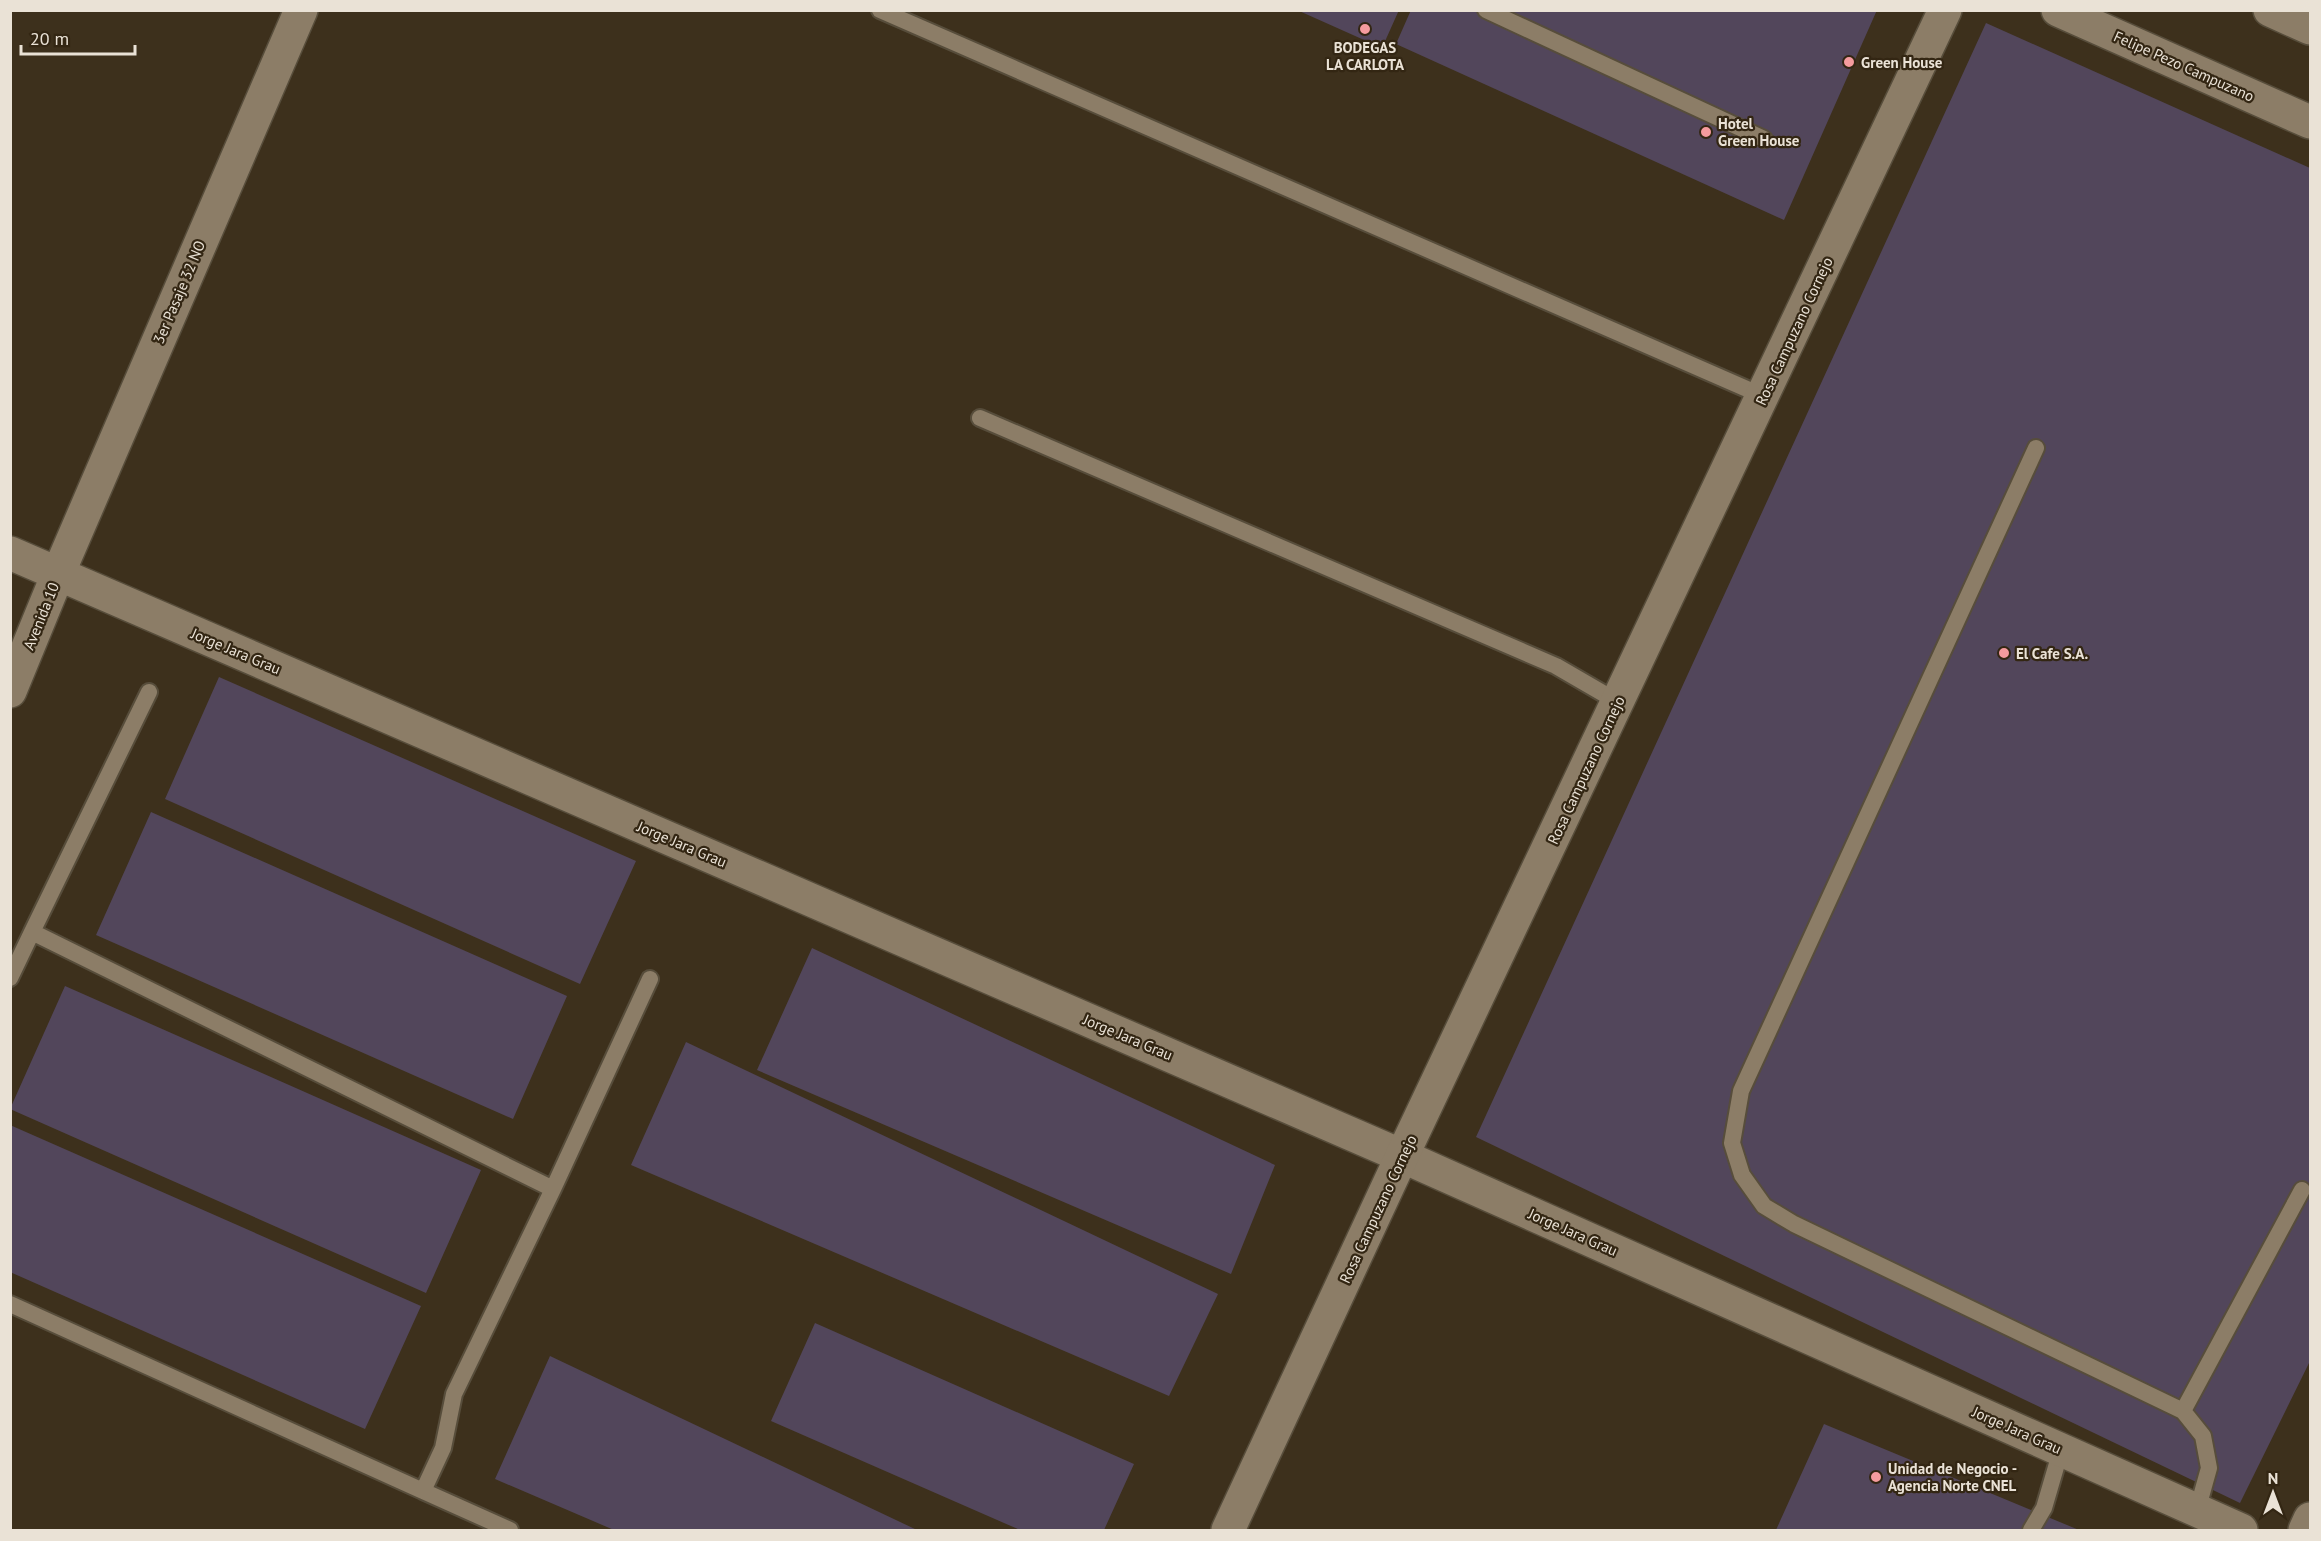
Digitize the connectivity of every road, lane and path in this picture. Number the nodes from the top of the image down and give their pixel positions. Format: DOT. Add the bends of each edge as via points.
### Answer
graph roads {
  1 [pos="301,10"];
  2 [pos="880,10"];
  3 [pos="1486,10"];
  4 [pos="2270,10"];
  5 [pos="2066,12"];
  6 [pos="1938,13"];
  7 [pos="2310,28"];
  8 [pos="2310,122"];
  9 [pos="1764,139"];
  10 [pos="1763,396"];
  11 [pos="980,418"];
  12 [pos="2036,448"];
  13 [pos="10,553"];
  14 [pos="58,574"];
  15 [pos="10,691"];
  16 [pos="149,692"];
  17 [pos="1618,702"];
  18 [pos="32,932"];
  19 [pos="10,978"];
  20 [pos="650,978"];
  21 [pos="1402,1156"];
  22 [pos="552,1189"];
  23 [pos="2302,1190"];
  24 [pos="10,1304"];
  25 [pos="2183,1411"];
  26 [pos="2061,1450"];
  27 [pos="423,1491"];
  28 [pos="2197,1511"];
  29 [pos="2310,1519"];
  30 [pos="510,1530"];
  31 [pos="1228,1530"];
  32 [pos="2031,1530"];
  33 [pos="2241,1530"];
  34 [pos="2305,1530"];
  1 -- 14 [label="street, 3er Pasaje 32 NO"];
  2 -- 10 [label="lane"];
  3 -- 9 [label="lane"];
  4 -- 7 [label="street"];
  5 -- 8 [label="street, Felipe Pezo Campuzano"];
  6 -- 10 [label="street, Rosa Campuzano Cornejo"];
  10 -- 17 [label="street, Rosa Campuzano Cornejo"];
  11 -- 17 [label="lane" via="1556,666"];
  12 -- 25 [label="lane" via="1741,1091 1732,1143 1742,1175 1764,1206 1794,1224"];
  13 -- 14 [label="street, Jorge Jara Grau"];
  14 -- 15 [label="street, Avenida 10"];
  14 -- 21 [label="street, Jorge Jara Grau"];
  16 -- 18 [label="lane"];
  17 -- 21 [label="street, Rosa Campuzano Cornejo"];
  18 -- 19 [label="lane"];
  18 -- 22 [label="lane"];
  20 -- 22 [label="lane"];
  21 -- 26 [label="street, Jorge Jara Grau"];
  21 -- 31 [label="street, Rosa Campuzano Cornejo"];
  22 -- 27 [label="lane" via="453,1394 443,1448"];
  23 -- 25 [label="lane"];
  24 -- 27 [label="lane"];
  25 -- 28 [label="lane" via="2203,1436 2209,1468"];
  26 -- 28 [label="street, Jorge Jara Grau"];
  26 -- 32 [label="lane" via="2044,1508"];
  27 -- 30 [label="lane"];
  28 -- 33 [label="street, Jorge Jara Grau"];
  29 -- 34 [label="street"];
}
